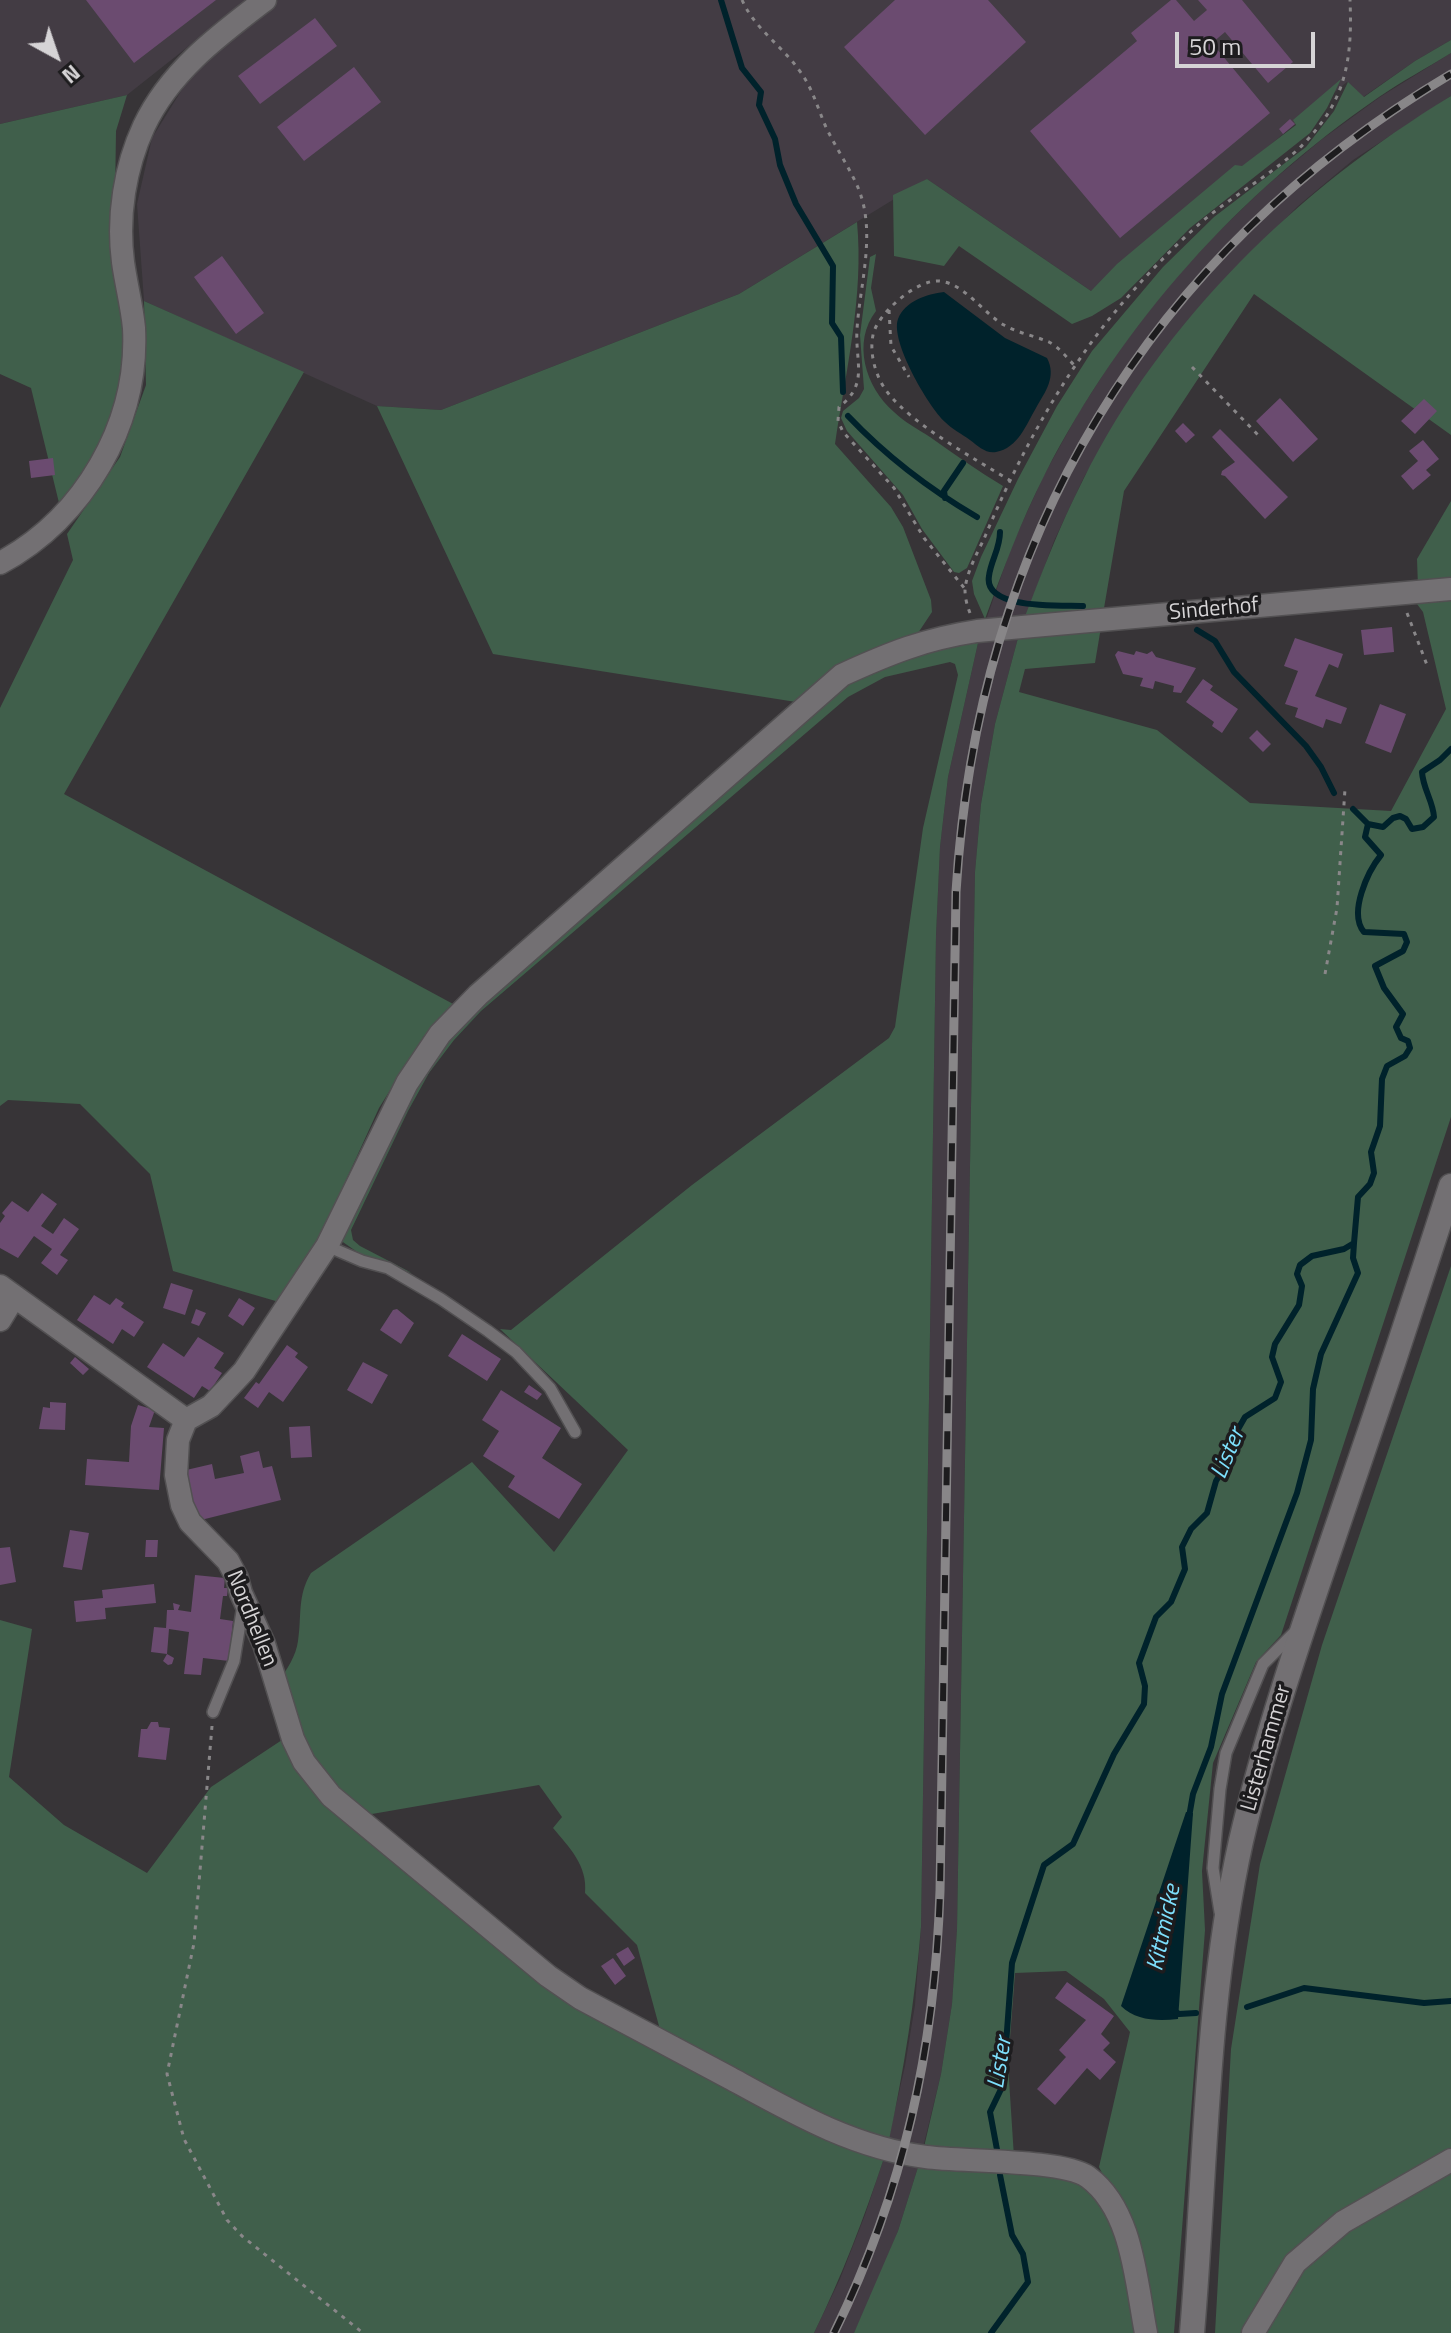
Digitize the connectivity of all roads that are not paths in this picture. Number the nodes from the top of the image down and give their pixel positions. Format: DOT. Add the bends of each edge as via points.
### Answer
graph roads {
  1 [pos="265,0"];
  2 [pos="0,563"];
  3 [pos="1451,589"];
  4 [pos="1451,1186"];
  5 [pos="327,1246"];
  6 [pos="7,1292"];
  7 [pos="0,1320"];
  8 [pos="186,1420"];
  9 [pos="575,1432"];
  10 [pos="244,1602"];
  11 [pos="1305,1623"];
  12 [pos="213,1712"];
  13 [pos="1224,1936"];
  14 [pos="1451,2160"];
  15 [pos="1146,2333"];
  16 [pos="1192,2333"];
  17 [pos="1253,2333"];
  1 -- 2 [label="street" via="183,69 145,125 133,157 121,226 134,327 119,426 105,458 66,512"];
  3 -- 5 [label="street, Sinderhof" via="977,631 896,650 842,675 440,1034 407,1083"];
  4 -- 11 [label="main road, Listerhammer"];
  5 -- 8 [label="street" via="244,1371 211,1406"];
  5 -- 9 [label="lane" via="388,1268 488,1331 550,1388"];
  6 -- 7 [label="street"];
  6 -- 8 [label="street"];
  8 -- 10 [label="street, Nordhellen" via="178,1440 176,1475 182,1505 190,1522 228,1561"];
  10 -- 12 [label="lane" via="234,1661"];
  10 -- 15 [label="street, Nordhellen" via="264,1644 293,1739 331,1796 548,1976 812,2122 877,2148 1061,2167 1085,2175 1104,2191 1122,2226"];
  11 -- 13 [label="main road, Listerhammer" via="1241,1842"];
  11 -- 13 [label="lane" via="1263,1664 1226,1753 1213,1868"];
  13 -- 16 [label="main road, Listerhammer"];
  14 -- 17 [label="street" via="1343,2222 1295,2263"];
}
